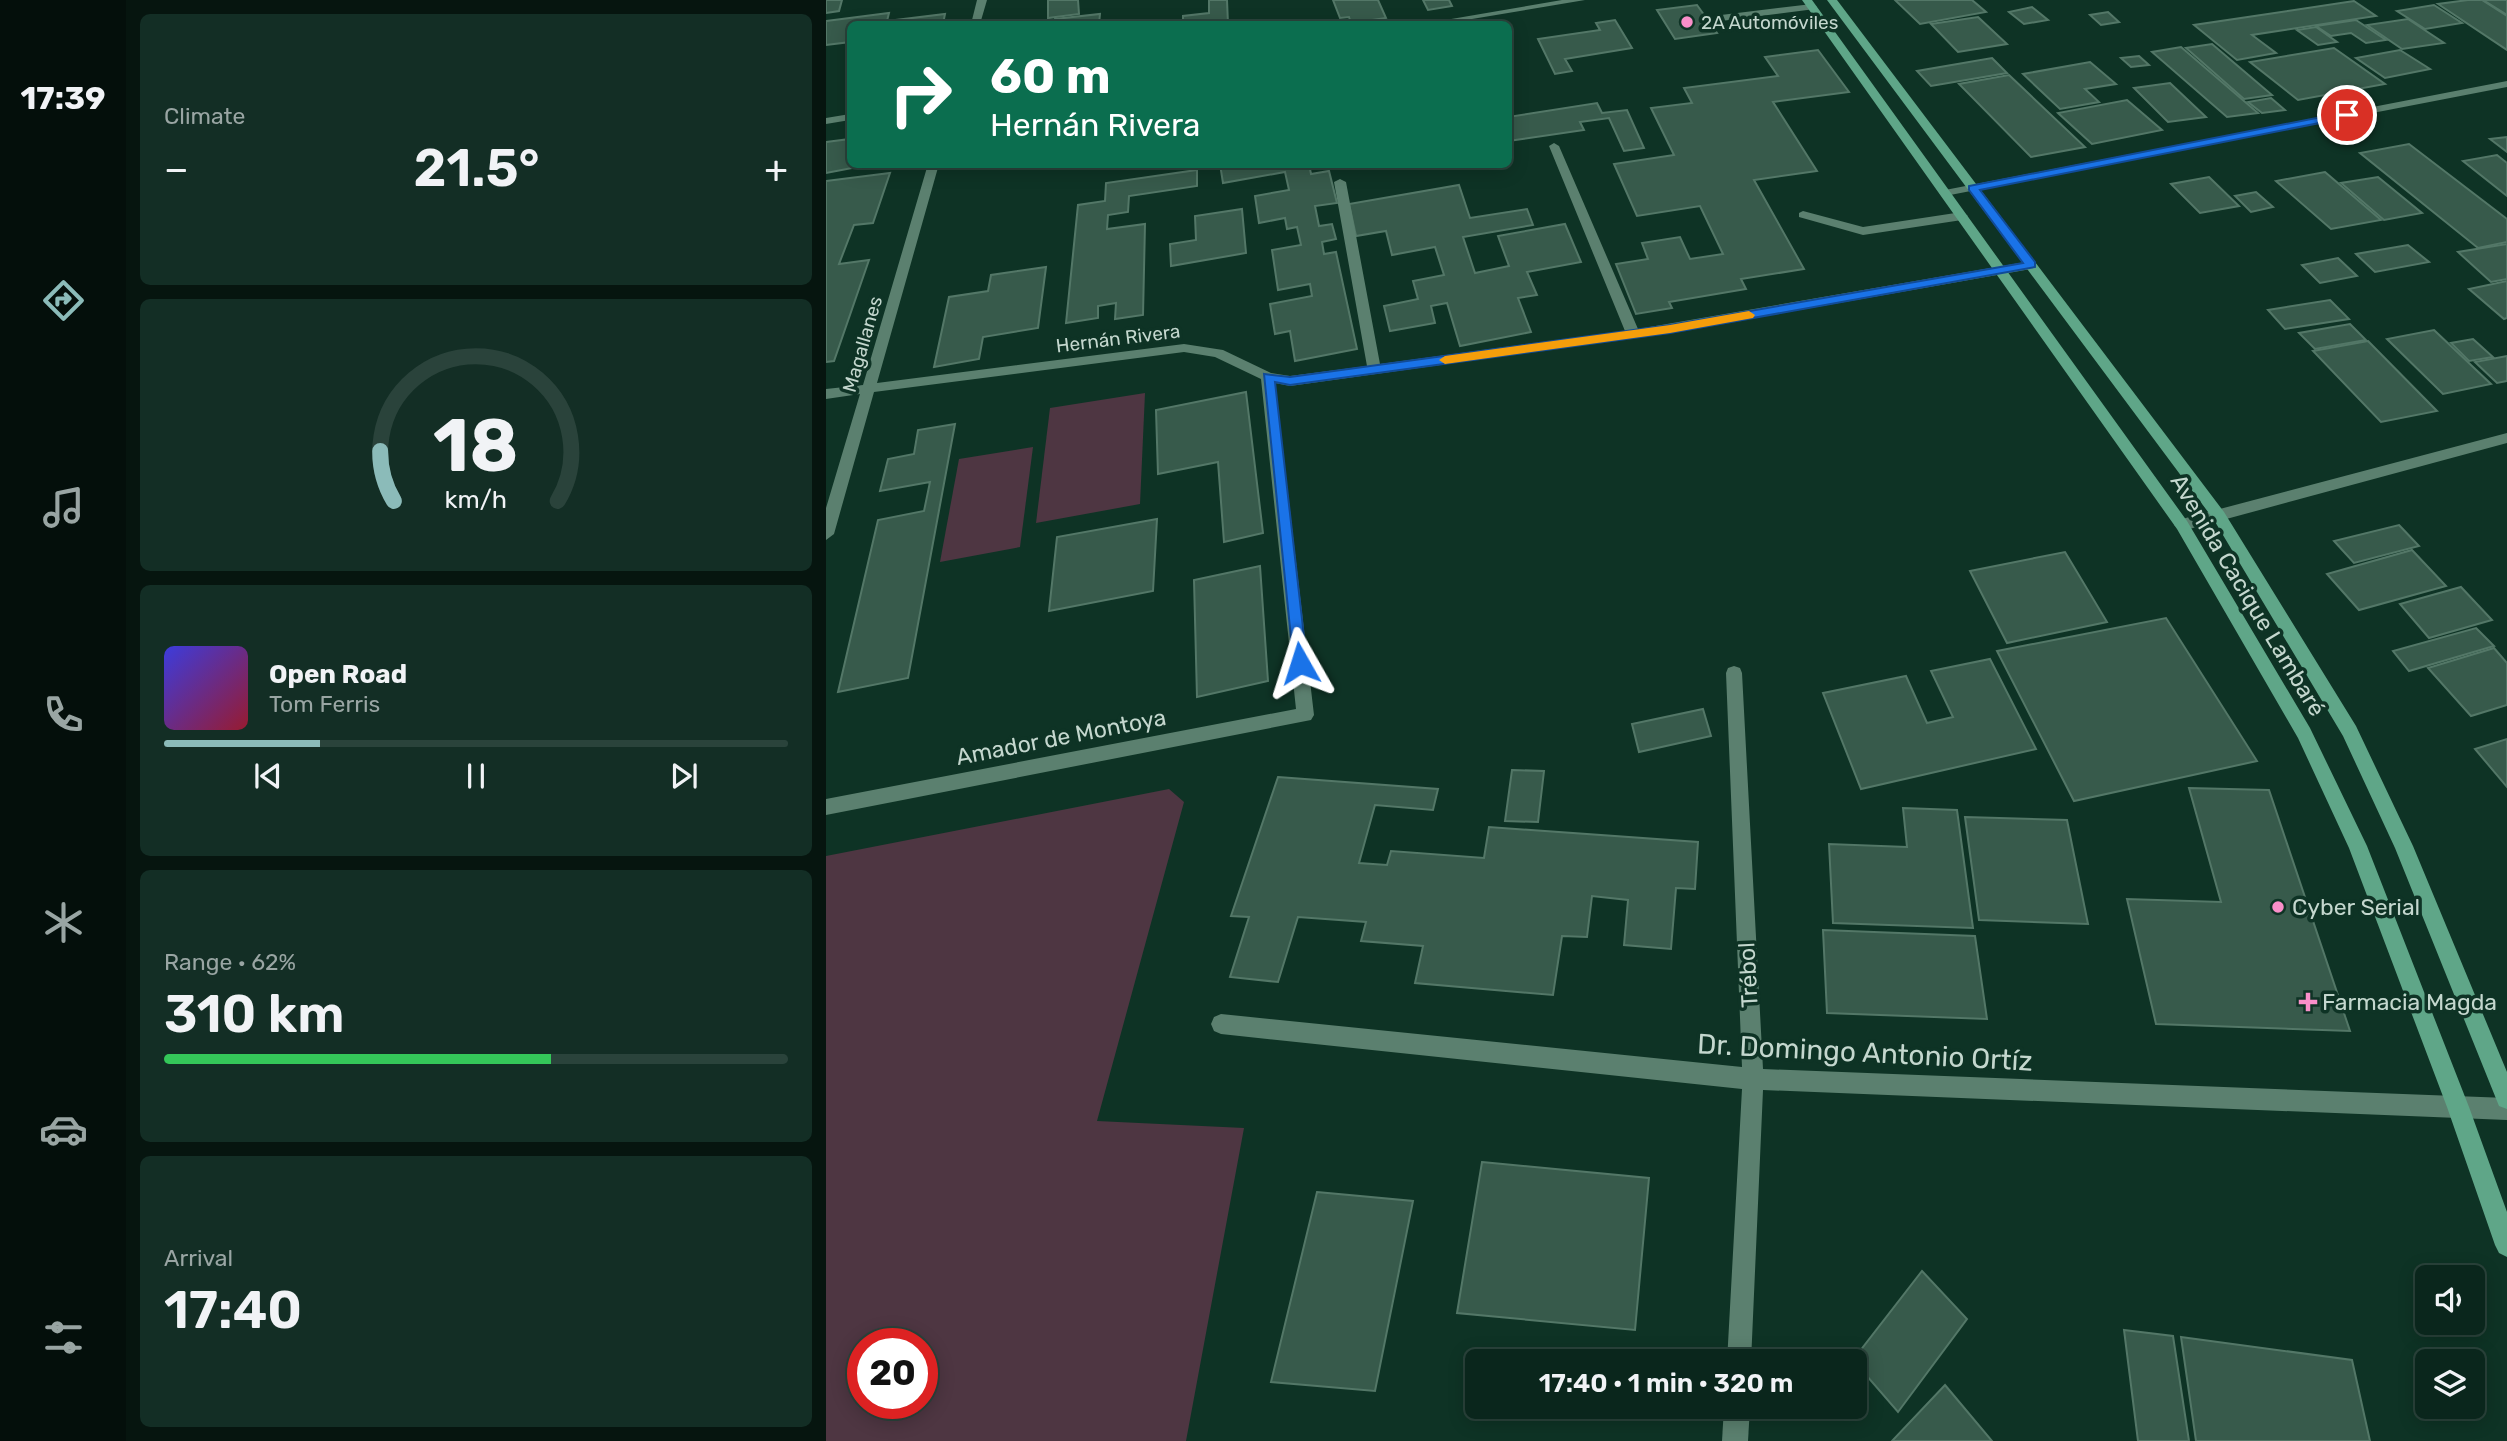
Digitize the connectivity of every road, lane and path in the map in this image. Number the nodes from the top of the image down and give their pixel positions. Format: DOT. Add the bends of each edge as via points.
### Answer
graph roads {
  1 [pos="982,0"];
  2 [pos="1580,0"];
  3 [pos="1832,0"];
  4 [pos="1810,4"];
  5 [pos="1721,18"];
  6 [pos="976,21"];
  7 [pos="1446,21"];
  8 [pos="2507,84"];
  9 [pos="847,118"];
  10 [pos="826,121"];
  11 [pos="1554,146"];
  12 [pos="933,168"];
  13 [pos="1340,182"];
  14 [pos="1973,188"];
  15 [pos="1945,193"];
  16 [pos="1803,215"];
  17 [pos="1962,216"];
  18 [pos="2031,265"];
  19 [pos="2000,270"];
  20 [pos="1633,334"];
  21 [pos="1374,370"];
  22 [pos="1268,377"];
  23 [pos="870,389"];
  24 [pos="826,394"];
  25 [pos="2507,438"];
  26 [pos="2219,516"];
  27 [pos="2182,525"];
  28 [pos="826,534"];
  29 [pos="1734,673"];
  30 [pos="826,807"];
  31 [pos="1221,1024"];
  32 [pos="1754,1079"];
  33 [pos="2507,1098"];
  34 [pos="2458,1107"];
  35 [pos="2507,1109"];
  36 [pos="2507,1245"];
  37 [pos="1740,1349"];
  38 [pos="1736,1419"];
  39 [pos="1735,1441"];
  1 -- 6 [label="street"];
  2 -- 7 [label="street"];
  3 -- 14 [label="main road, Avenida Cacique Lambaré"];
  4 -- 5 [label="street"];
  4 -- 15 [label="main road, Avenida Cacique Lambaré"];
  8 -- 14 [label="street"];
  9 -- 10 [label="street"];
  11 -- 20 [label="street"];
  12 -- 23 [label="street, Magallanes"];
  13 -- 21 [label="street"];
  14 -- 15 [label="street"];
  14 -- 18 [label="main road, Avenida Cacique Lambaré"];
  15 -- 17 [label="main road, Avenida Cacique Lambaré"];
  16 -- 17 [label="street" via="1863,231"];
  17 -- 19 [label="main road, Avenida Cacique Lambaré"];
  18 -- 19 [label="street, Hernán Rivera"];
  18 -- 26 [label="main road, Avenida Cacique Lambaré"];
  19 -- 20 [label="street, Hernán Rivera"];
  19 -- 27 [label="main road, Avenida Cacique Lambaré"];
  20 -- 21 [label="street, Hernán Rivera"];
  21 -- 22 [label="street, Hernán Rivera" via="1290,381"];
  22 -- 23 [label="street, Hernán Rivera" via="1218,353 1184,348"];
  22 -- 30 [label="street, Amador de Montoya" via="1305,715"];
  23 -- 24 [label="street, Hernán Rivera"];
  23 -- 28 [label="street, Magallanes"];
  25 -- 26 [label="street"];
  26 -- 27 [label="street"];
  26 -- 33 [label="main road, Avenida Cacique Lambaré" via="2350,731 2404,846"];
  27 -- 34 [label="main road, Avenida Cacique Lambaré" via="2304,733 2358,846"];
  29 -- 32 [label="street, Trébol"];
  31 -- 32 [label="street, Dr. Domingo Antonio Ortíz"];
  32 -- 34 [label="street, Dr. Domingo Antonio Ortíz"];
  32 -- 37 [label="street, Trébol"];
  34 -- 35 [label="street, Dr. Domingo Antonio Ortíz"];
  34 -- 36 [label="main road, Avenida Cacique Lambaré"];
  38 -- 39 [label="street"];
}
